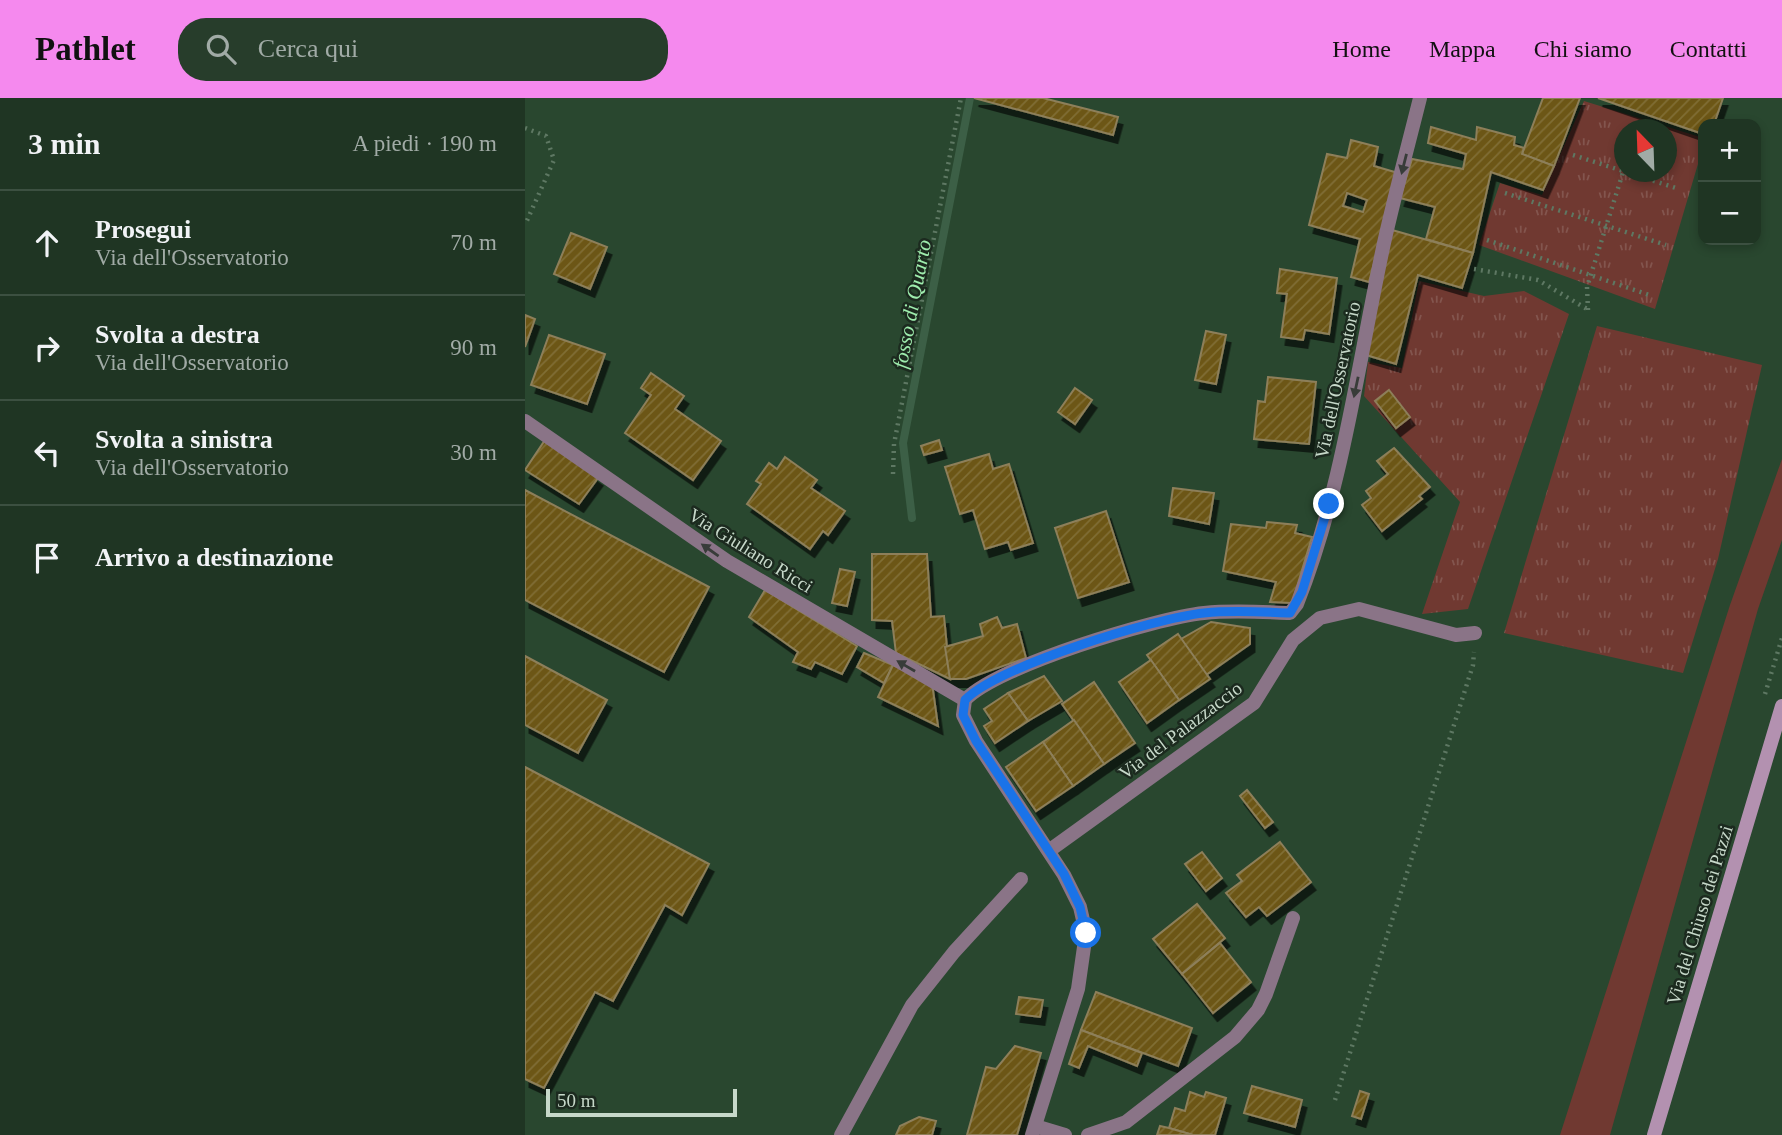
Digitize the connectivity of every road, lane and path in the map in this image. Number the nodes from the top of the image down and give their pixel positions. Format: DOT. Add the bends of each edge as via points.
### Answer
graph roads {
  1 [pos="961,98"];
  2 [pos="1420,98"];
  3 [pos="525,128"];
  4 [pos="1573,155"];
  5 [pos="1614,170"];
  6 [pos="1619,182"];
  7 [pos="1654,182"];
  8 [pos="1675,188"];
  9 [pos="1505,192"];
  10 [pos="1606,224"];
  11 [pos="525,225"];
  12 [pos="1487,240"];
  13 [pos="1666,245"];
  14 [pos="1473,269"];
  15 [pos="1591,275"];
  16 [pos="1652,296"];
  17 [pos="525,421"];
  18 [pos="893,474"];
  19 [pos="1475,633"];
  20 [pos="965,700"];
  21 [pos="1782,706"];
  22 [pos="1050,850"];
  23 [pos="1021,879"];
  24 [pos="1293,918"];
  25 [pos="1335,1100"];
  26 [pos="1034,1130"];
  27 [pos="841,1135"];
  28 [pos="1065,1135"];
  29 [pos="1088,1135"];
  30 [pos="1654,1135"];
  1 -- 18 [label="path" via="894,443"];
  2 -- 20 [label="street, Via dell'Osservatorio, one-way" via="1384,242 1332,491 1297,604 1290,613 1205,613 1169,620 1050,656 993,680"];
  3 -- 11 [label="path" via="546,136 554,160"];
  4 -- 5 [label="path"];
  6 -- 10 [label="path"];
  7 -- 8 [label="path"];
  9 -- 10 [label="path"];
  10 -- 13 [label="path"];
  10 -- 15 [label="path"];
  12 -- 15 [label="path"];
  14 -- 15 [label="path" via="1538,280 1588,310"];
  15 -- 16 [label="path"];
  20 -- 17 [label="street, Via Giuliano Ricci, one-way" via="727,561"];
  19 -- 22 [label="street, Via del Palazzaccio" via="1457,635 1359,608 1320,618 1293,640 1254,703"];
  19 -- 25 [label="path" via="1473,665"];
  20 -- 22 [label="street" via="963,715 976,741"];
  21 -- 30 [label="main road, Via del Chiuso dei Pazzi"];
  22 -- 26 [label="street" via="1080,907 1086,933 1078,989"];
  23 -- 27 [label="street" via="912,1005"];
  24 -- 29 [label="street" via="1266,994 1235,1037 1126,1122"];
  26 -- 28 [label="street"];
}
